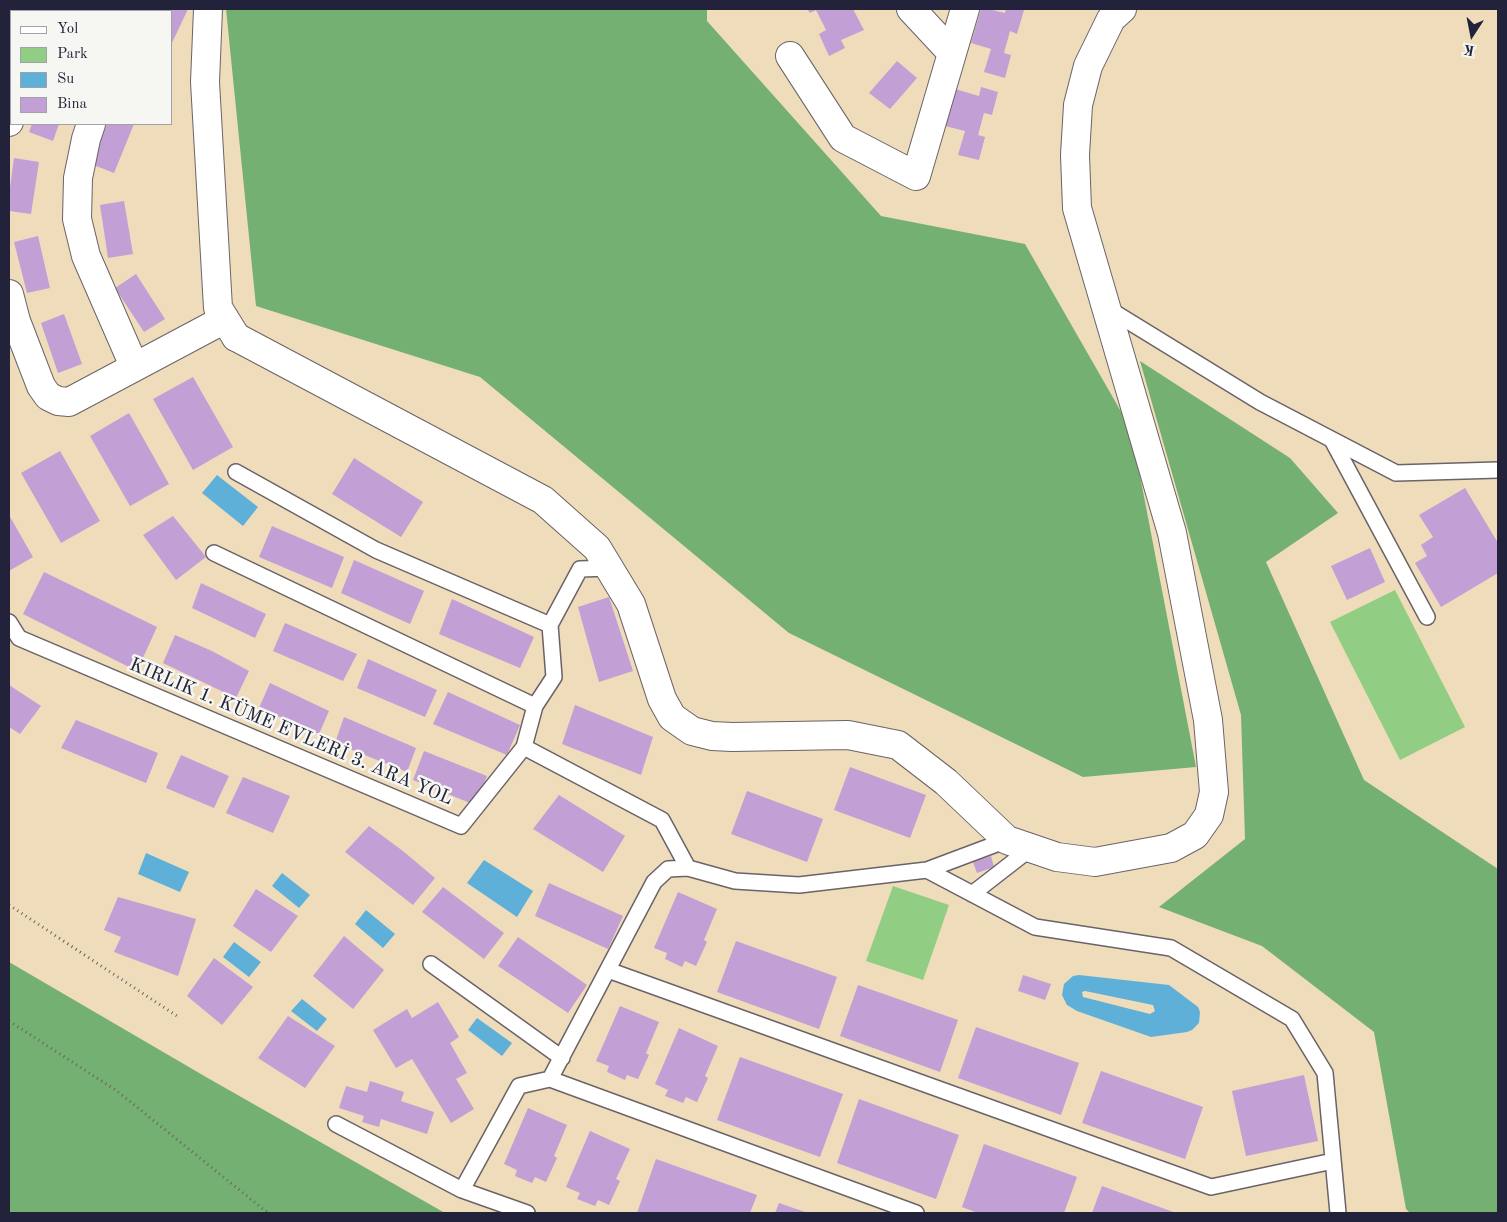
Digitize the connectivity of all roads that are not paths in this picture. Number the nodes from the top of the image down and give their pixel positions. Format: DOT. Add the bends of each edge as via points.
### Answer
graph roads {
  1 [pos="208,9"];
  2 [pos="911,9"];
  3 [pos="965,9"];
  4 [pos="1122,9"];
  5 [pos="952,53"];
  6 [pos="790,56"];
  7 [pos="91,125"];
  8 [pos="9,294"];
  9 [pos="1106,307"];
  10 [pos="230,328"];
  11 [pos="134,366"];
  12 [pos="1332,440"];
  13 [pos="1498,470"];
  14 [pos="236,472"];
  15 [pos="214,553"];
  16 [pos="610,568"];
  17 [pos="1427,617"];
  18 [pos="9,622"];
  19 [pos="550,625"];
  20 [pos="535,706"];
  21 [pos="524,748"];
  22 [pos="1019,845"];
  23 [pos="688,868"];
  24 [pos="927,870"];
  25 [pos="972,894"];
  26 [pos="431,964"];
  27 [pos="608,970"];
  28 [pos="562,1058"];
  29 [pos="550,1079"];
  30 [pos="336,1124"];
  31 [pos="1333,1160"];
  32 [pos="462,1190"];
  33 [pos="527,1213"];
  34 [pos="916,1213"];
  35 [pos="1338,1213"];
  1 -- 10 [label="street" via="206,92 218,308"];
  2 -- 5 [label="street"];
  3 -- 5 [label="street"];
  4 -- 9 [label="street" via="1111,19 1088,66 1078,105 1075,155 1077,208"];
  5 -- 6 [label="street" via="916,176 843,138"];
  7 -- 11 [label="street" via="78,178 77,218 86,256"];
  8 -- 11 [label="street" via="16,321 41,386 48,396 69,402"];
  9 -- 12 [label="lane" via="1260,402"];
  9 -- 22 [label="street" via="1172,533 1208,720 1214,792 1209,815 1195,835 1171,848 1095,862 1057,858"];
  10 -- 11 [label="street"];
  10 -- 16 [label="street" via="542,500 597,548"];
  12 -- 13 [label="lane" via="1396,473"];
  12 -- 17 [label="lane"];
  14 -- 19 [label="lane" via="376,550"];
  15 -- 20 [label="lane"];
  16 -- 19 [label="lane" via="580,569"];
  16 -- 22 [label="street" via="631,604 662,699 672,717 692,731 712,736 776,738 848,735 898,745"];
  18 -- 21 [label="lane, KIRLIK 1. KÜME EVLERİ 3. ARA YOL" via="19,638 461,826"];
  19 -- 20 [label="lane, KIRLIK 1. KÜME EVLERİ 3. ARA YOL" via="554,677"];
  20 -- 21 [label="lane, KIRLIK 1. KÜME EVLERİ 3. ARA YOL"];
  21 -- 23 [label="lane" via="662,820"];
  22 -- 24 [label="lane"];
  22 -- 25 [label="lane"];
  23 -- 24 [label="lane" via="735,881 799,885"];
  23 -- 27 [label="lane" via="668,869 654,882"];
  24 -- 25 [label="lane"];
  25 -- 31 [label="lane" via="1035,927 1171,948 1292,1019 1325,1073"];
  26 -- 28 [label="lane"];
  27 -- 28 [label="lane"];
  27 -- 31 [label="lane" via="1211,1187"];
  28 -- 29 [label="lane"];
  29 -- 32 [label="lane" via="519,1086"];
  29 -- 34 [label="lane"];
  30 -- 32 [label="lane"];
  31 -- 35 [label="lane"];
  32 -- 33 [label="lane"];
}
